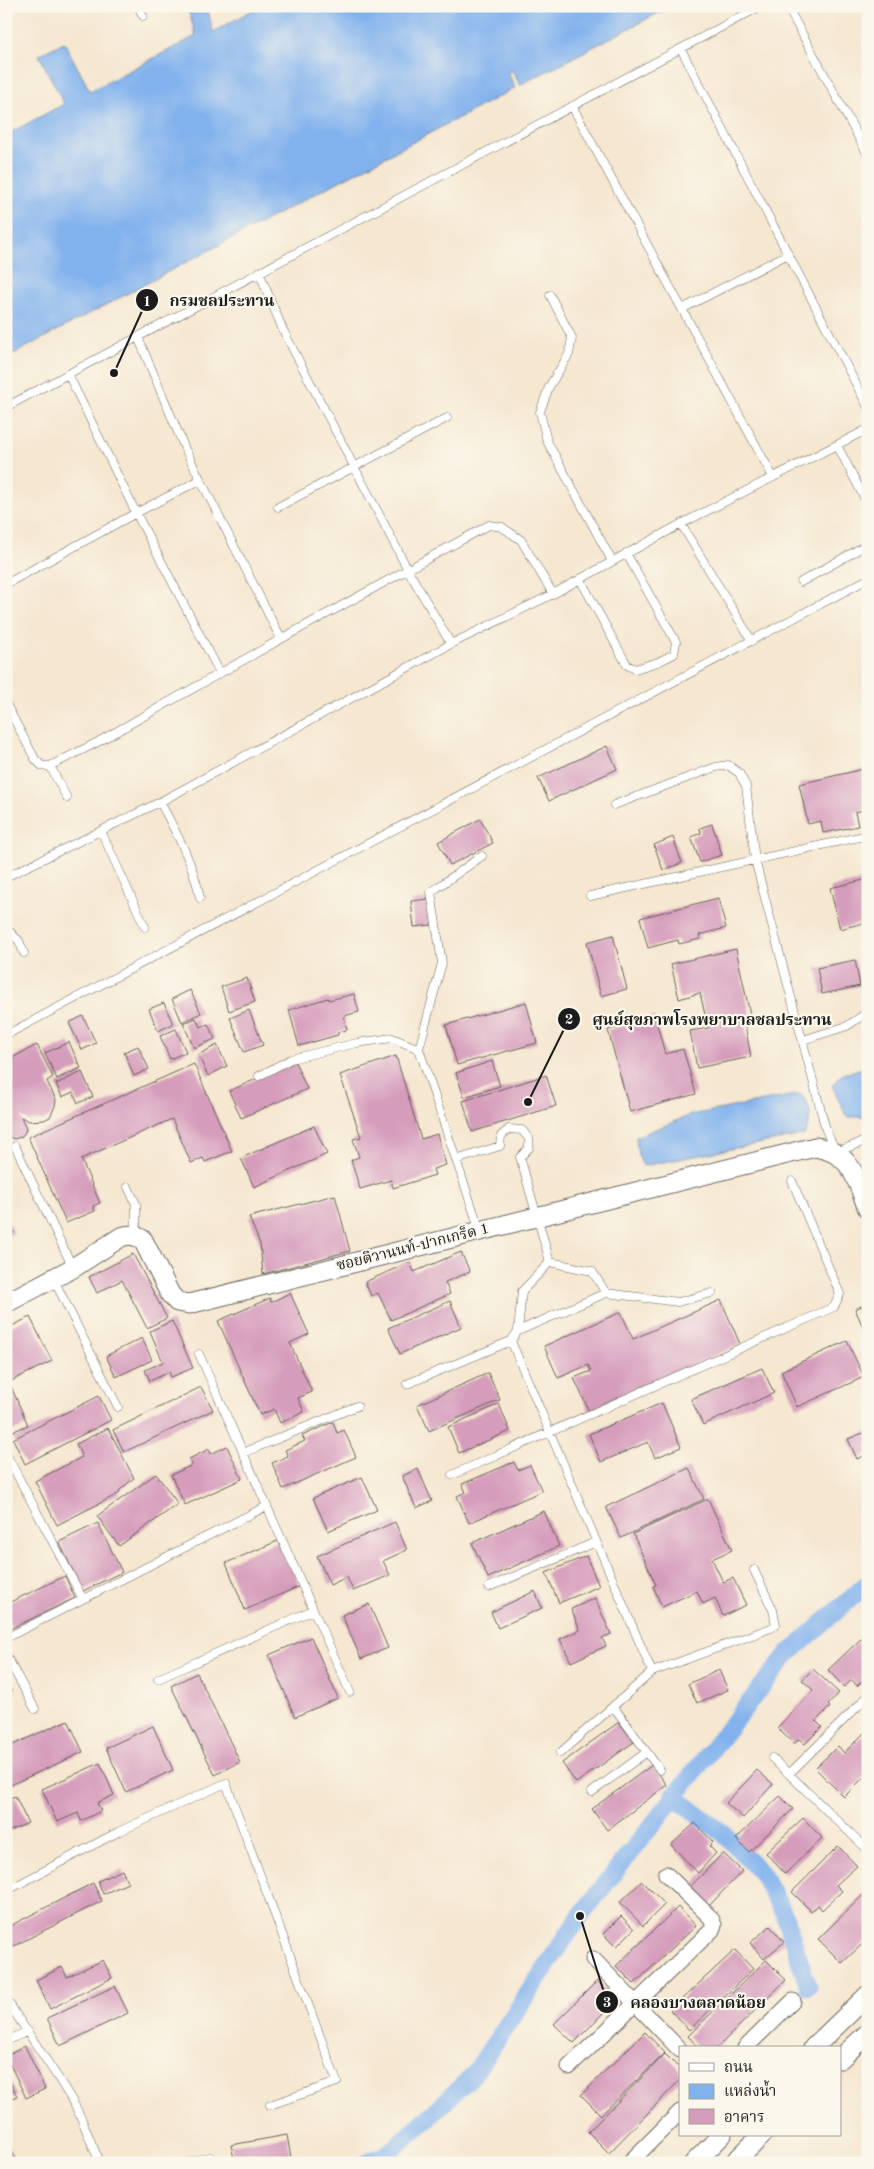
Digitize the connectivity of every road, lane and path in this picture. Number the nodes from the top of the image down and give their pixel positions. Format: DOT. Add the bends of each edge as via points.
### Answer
graph roads {
  1 [pos="138,6"];
  2 [pos="761,6"];
  3 [pos="786,6"];
  4 [pos="143,16"];
  5 [pos="681,49"];
  6 [pos="572,106"];
  7 [pos="868,155"];
  8 [pos="788,254"];
  9 [pos="259,272"];
  10 [pos="550,295"];
  11 [pos="682,309"];
  12 [pos="138,337"];
  13 [pos="68,374"];
  14 [pos="868,406"];
  15 [pos="6,407"];
  16 [pos="447,418"];
  17 [pos="868,429"];
  18 [pos="837,445"];
  19 [pos="356,468"];
  20 [pos="773,477"];
  21 [pos="200,480"];
  22 [pos="868,505"];
  23 [pos="278,507"];
  24 [pos="136,514"];
  25 [pos="681,524"];
  26 [pos="868,544"];
  27 [pos="626,553"];
  28 [pos="612,561"];
  29 [pos="408,570"];
  30 [pos="580,579"];
  31 [pos="868,579"];
  32 [pos="801,582"];
  33 [pos="6,584"];
  34 [pos="552,594"];
  35 [pos="280,639"];
  36 [pos="752,641"];
  37 [pos="451,644"];
  38 [pos="220,673"];
  39 [pos="6,704"];
  40 [pos="50,766"];
  41 [pos="67,798"];
  42 [pos="160,802"];
  43 [pos="614,805"];
  44 [pos="101,831"];
  45 [pos="868,835"];
  46 [pos="482,856"];
  47 [pos="755,860"];
  48 [pos="6,877"];
  49 [pos="590,896"];
  50 [pos="200,898"];
  51 [pos="145,927"];
  52 [pos="6,928"];
  53 [pos="24,953"];
  54 [pos="868,1012"];
  55 [pos="6,1036"];
  56 [pos="803,1040"];
  57 [pos="419,1049"];
  58 [pos="260,1076"];
  59 [pos="868,1140"];
  60 [pos="15,1146"];
  61 [pos="836,1152"];
  62 [pos="456,1160"];
  63 [pos="792,1181"];
  64 [pos="128,1187"];
  65 [pos="868,1209"];
  66 [pos="538,1217"];
  67 [pos="480,1231"];
  68 [pos="136,1235"];
  69 [pos="550,1262"];
  70 [pos="72,1268"];
  71 [pos="53,1278"];
  72 [pos="606,1293"];
  73 [pos="712,1293"];
  74 [pos="6,1303"];
  75 [pos="518,1331"];
  76 [pos="511,1340"];
  77 [pos="199,1354"];
  78 [pos="407,1384"];
  79 [pos="357,1406"];
  80 [pos="118,1407"];
  81 [pos="549,1432"];
  82 [pos="243,1453"];
  83 [pos="6,1454"];
  84 [pos="452,1475"];
  85 [pos="267,1506"];
  86 [pos="596,1542"];
  87 [pos="754,1570"];
  88 [pos="489,1587"];
  89 [pos="83,1599"];
  90 [pos="313,1610"];
  91 [pos="6,1638"];
  92 [pos="6,1655"];
  93 [pos="652,1672"];
  94 [pos="158,1679"];
  95 [pos="350,1692"];
  96 [pos="868,1696"];
  97 [pos="613,1706"];
  98 [pos="35,1709"];
  99 [pos="647,1752"];
  100 [pos="560,1753"];
  101 [pos="772,1758"];
  102 [pos="660,1770"];
  103 [pos="789,1774"];
  104 [pos="592,1792"];
  105 [pos="868,1850"];
  106 [pos="666,1874"];
  107 [pos="6,1892"];
  108 [pos="594,1959"];
  109 [pos="868,1995"];
  110 [pos="6,1998"];
  111 [pos="793,2001"];
  112 [pos="637,2002"];
  113 [pos="28,2032"];
  114 [pos="868,2033"];
  115 [pos="6,2041"];
  116 [pos="747,2046"];
  117 [pos="815,2046"];
  118 [pos="679,2049"];
  119 [pos="842,2057"];
  120 [pos="568,2067"];
  121 [pos="270,2105"];
  122 [pos="679,2113"];
  123 [pos="721,2136"];
  124 [pos="761,2136"];
  125 [pos="210,2157"];
  126 [pos="102,2163"];
  127 [pos="186,2163"];
  128 [pos="629,2163"];
  129 [pos="694,2163"];
  130 [pos="734,2163"];
  1 -- 4 [label="lane"];
  2 -- 5 [label="lane"];
  3 -- 7 [label="lane"];
  5 -- 6 [label="lane"];
  5 -- 8 [label="lane"];
  6 -- 9 [label="lane"];
  6 -- 11 [label="lane"];
  8 -- 11 [label="lane"];
  8 -- 14 [label="lane"];
  9 -- 12 [label="lane"];
  9 -- 19 [label="lane" via="283,330"];
  10 -- 28 [label="lane" via="572,338 569,354 549,387 540,412 547,441"];
  11 -- 20 [label="lane"];
  12 -- 13 [label="lane"];
  12 -- 21 [label="lane"];
  13 -- 15 [label="lane"];
  13 -- 24 [label="lane"];
  16 -- 19 [label="lane"];
  17 -- 18 [label="lane"];
  18 -- 20 [label="lane"];
  18 -- 22 [label="lane"];
  19 -- 23 [label="lane"];
  19 -- 29 [label="lane"];
  20 -- 25 [label="lane"];
  21 -- 24 [label="lane"];
  21 -- 35 [label="lane"];
  24 -- 33 [label="lane"];
  24 -- 38 [label="lane"];
  25 -- 27 [label="lane"];
  25 -- 36 [label="lane"];
  26 -- 32 [label="lane"];
  27 -- 28 [label="lane"];
  27 -- 30 [label="lane" via="676,642 674,654 635,669 627,665"];
  28 -- 30 [label="lane"];
  29 -- 34 [label="lane" via="488,526 498,526 521,540"];
  29 -- 35 [label="lane"];
  29 -- 37 [label="lane"];
  30 -- 34 [label="lane"];
  31 -- 36 [label="lane"];
  34 -- 37 [label="lane"];
  35 -- 38 [label="lane"];
  36 -- 55 [label="lane"];
  37 -- 42 [label="lane"];
  38 -- 40 [label="lane"];
  39 -- 40 [label="lane" via="35,760 42,766"];
  40 -- 41 [label="lane"];
  42 -- 44 [label="lane"];
  42 -- 50 [label="lane" via="177,834"];
  43 -- 47 [label="lane" via="728,765 739,773 746,786"];
  44 -- 48 [label="lane"];
  44 -- 51 [label="lane"];
  45 -- 47 [label="lane"];
  46 -- 57 [label="lane" via="431,892 442,963"];
  47 -- 49 [label="lane"];
  47 -- 56 [label="lane"];
  52 -- 53 [label="lane" via="19,941"];
  54 -- 56 [label="lane" via="847,1026"];
  56 -- 61 [label="lane" via="826,1130"];
  57 -- 58 [label="lane" via="392,1038 357,1043 291,1059"];
  57 -- 62 [label="lane"];
  59 -- 61 [label="lane"];
  60 -- 70 [label="lane"];
  61 -- 65 [label="street" via="853,1172"];
  61 -- 66 [label="street, ซอยติวานนท์-ปากเกร็ด 1" via="815,1147"];
  62 -- 66 [label="lane" via="500,1146 501,1136 509,1129 522,1130 529,1139 529,1148 520,1157"];
  62 -- 67 [label="lane"];
  63 -- 81 [label="lane" via="840,1294 834,1307"];
  64 -- 68 [label="lane" via="136,1204"];
  66 -- 67 [label="street, ซอยติวานนท์-ปากเกร็ด 1"];
  66 -- 69 [label="lane"];
  67 -- 68 [label="street, ซอยติวานนท์-ปากเกร็ด 1" via="189,1304 177,1302 170,1294 144,1240"];
  68 -- 70 [label="street" via="121,1237"];
  69 -- 72 [label="lane" via="592,1271"];
  69 -- 75 [label="lane" via="522,1291"];
  70 -- 71 [label="street"];
  71 -- 74 [label="street"];
  71 -- 80 [label="lane"];
  72 -- 73 [label="lane" via="678,1302"];
  72 -- 75 [label="lane"];
  75 -- 76 [label="lane"];
  76 -- 78 [label="lane"];
  76 -- 81 [label="lane"];
  77 -- 82 [label="lane"];
  79 -- 82 [label="lane"];
  81 -- 84 [label="lane"];
  81 -- 86 [label="lane"];
  82 -- 85 [label="lane"];
  83 -- 89 [label="lane"];
  85 -- 89 [label="lane"];
  85 -- 90 [label="lane"];
  86 -- 88 [label="lane"];
  86 -- 93 [label="lane"];
  87 -- 93 [label="lane" via="773,1610 776,1625"];
  89 -- 91 [label="lane"];
  90 -- 94 [label="lane"];
  90 -- 95 [label="lane"];
  92 -- 98 [label="lane"];
  93 -- 97 [label="lane"];
  96 -- 103 [label="lane"];
  97 -- 99 [label="lane"];
  97 -- 100 [label="lane"];
  99 -- 102 [label="lane"];
  99 -- 104 [label="lane"];
  101 -- 103 [label="lane"];
  103 -- 105 [label="lane"];
  106 -- 112 [label="street" via="714,1924 712,1930"];
  107 -- 121 [label="lane" via="118,1832 226,1783 337,2082"];
  108 -- 112 [label="street"];
  109 -- 117 [label="street"];
  110 -- 113 [label="lane"];
  111 -- 116 [label="street"];
  112 -- 118 [label="street"];
  112 -- 120 [label="street"];
  113 -- 115 [label="lane"];
  113 -- 126 [label="lane" via="82,2118 93,2149"];
  114 -- 119 [label="street"];
  122 -- 128 [label="street"];
  123 -- 129 [label="street"];
  124 -- 130 [label="street"];
  125 -- 127 [label="lane"];
}
